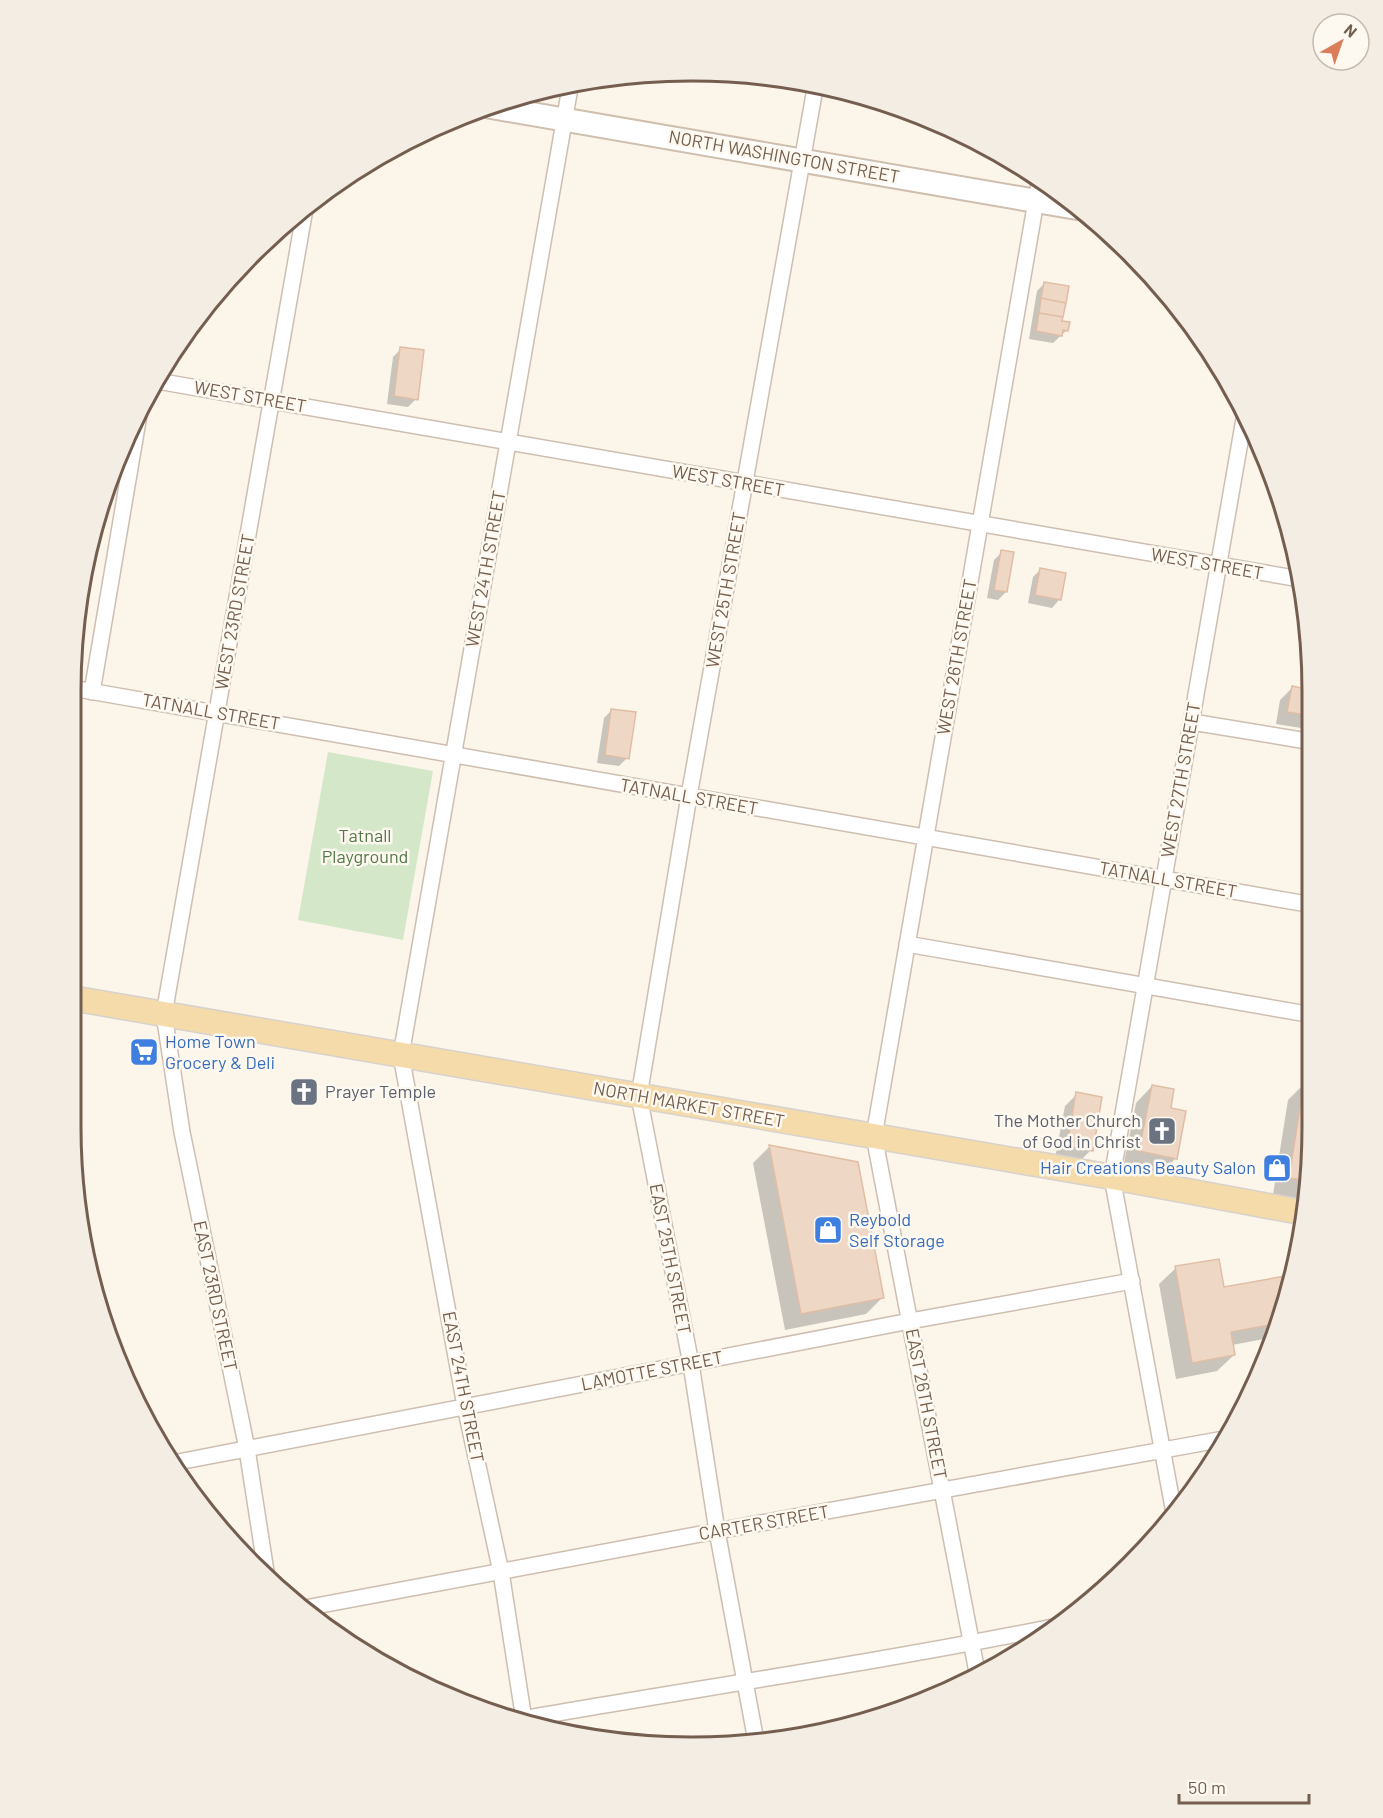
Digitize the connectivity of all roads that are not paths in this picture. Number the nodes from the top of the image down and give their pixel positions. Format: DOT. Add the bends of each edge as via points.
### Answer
graph roads {
  1 [pos="569,94"];
  2 [pos="814,94"];
  3 [pos="509,109"];
  4 [pos="565,119"];
  5 [pos="802,160"];
  6 [pos="1038,189"];
  7 [pos="1036,201"];
  8 [pos="1060,205"];
  9 [pos="303,221"];
  10 [pos="165,382"];
  11 [pos="272,401"];
  12 [pos="1242,428"];
  13 [pos="134,442"];
  14 [pos="508,442"];
  15 [pos="744,484"];
  16 [pos="980,525"];
  17 [pos="1218,566"];
  18 [pos="1291,578"];
  19 [pos="81,690"];
  20 [pos="92,692"];
  21 [pos="217,713"];
  22 [pos="1192,722"];
  23 [pos="1302,740"];
  24 [pos="453,755"];
  25 [pos="689,796"];
  26 [pos="926,838"];
  27 [pos="1164,880"];
  28 [pos="1302,903"];
  29 [pos="907,944"];
  30 [pos="1145,986"];
  31 [pos="81,1000"];
  32 [pos="1302,1013"];
  33 [pos="164,1014"];
  34 [pos="401,1055"];
  35 [pos="639,1096"];
  36 [pos="874,1136"];
  37 [pos="1112,1177"];
  38 [pos="1296,1211"];
  39 [pos="1132,1281"];
  40 [pos="910,1321"];
  41 [pos="691,1364"];
  42 [pos="465,1406"];
  43 [pos="1215,1441"];
  44 [pos="247,1449"];
  45 [pos="1162,1450"];
  46 [pos="182,1462"];
  47 [pos="942,1491"];
  48 [pos="1172,1503"];
  49 [pos="717,1531"];
  50 [pos="265,1562"];
  51 [pos="501,1572"];
  52 [pos="314,1606"];
  53 [pos="1036,1630"];
  54 [pos="971,1643"];
  55 [pos="976,1666"];
  56 [pos="746,1683"];
  57 [pos="522,1713"];
  58 [pos="537,1717"];
  59 [pos="755,1734"];
  1 -- 4 [label="street, WEST 24TH STREET"];
  2 -- 5 [label="street, WEST 25TH STREET"];
  3 -- 4 [label="main road, NORTH WASHINGTON STREET"];
  4 -- 5 [label="main road, NORTH WASHINGTON STREET"];
  4 -- 14 [label="street, WEST 24TH STREET"];
  5 -- 7 [label="main road, NORTH WASHINGTON STREET"];
  5 -- 15 [label="street, WEST 25TH STREET"];
  6 -- 7 [label="street, WEST 26TH STREET"];
  7 -- 8 [label="main road, NORTH WASHINGTON STREET"];
  7 -- 16 [label="street, WEST 26TH STREET"];
  9 -- 11 [label="street, WEST 23RD STREET"];
  10 -- 11 [label="street, WEST STREET"];
  11 -- 14 [label="street, WEST STREET"];
  11 -- 21 [label="street, WEST 23RD STREET"];
  12 -- 17 [label="street, WEST 27TH STREET"];
  13 -- 20 [label="street"];
  14 -- 15 [label="street, WEST STREET"];
  14 -- 24 [label="street, WEST 24TH STREET"];
  15 -- 16 [label="street, WEST STREET"];
  15 -- 25 [label="street, WEST 25TH STREET"];
  16 -- 17 [label="street, WEST STREET"];
  16 -- 26 [label="street, WEST 26TH STREET"];
  17 -- 18 [label="street, WEST STREET"];
  17 -- 22 [label="street, WEST 27TH STREET"];
  19 -- 20 [label="street, TATNALL STREET"];
  20 -- 21 [label="street, TATNALL STREET"];
  21 -- 24 [label="street, TATNALL STREET"];
  21 -- 33 [label="street, WEST 23RD STREET"];
  22 -- 23 [label="street"];
  22 -- 27 [label="street, WEST 27TH STREET"];
  24 -- 25 [label="street, TATNALL STREET"];
  24 -- 34 [label="street, WEST 24TH STREET"];
  25 -- 26 [label="street, TATNALL STREET"];
  25 -- 35 [label="street, WEST 25TH STREET"];
  26 -- 27 [label="street, TATNALL STREET"];
  26 -- 29 [label="street, WEST 26TH STREET"];
  27 -- 28 [label="street, TATNALL STREET"];
  27 -- 30 [label="street, WEST 27TH STREET"];
  29 -- 30 [label="street"];
  29 -- 36 [label="street, WEST 26TH STREET"];
  30 -- 32 [label="street"];
  30 -- 37 [label="street, WEST 27TH STREET"];
  31 -- 33 [label="main road, NORTH MARKET STREET"];
  33 -- 34 [label="main road, NORTH MARKET STREET"];
  33 -- 44 [label="street, EAST 23RD STREET" via="182,1132"];
  34 -- 35 [label="main road, NORTH MARKET STREET"];
  34 -- 42 [label="street, EAST 24TH STREET"];
  35 -- 36 [label="main road, NORTH MARKET STREET"];
  35 -- 41 [label="street, EAST 25TH STREET"];
  36 -- 37 [label="main road, NORTH MARKET STREET"];
  36 -- 40 [label="street, EAST 26TH STREET"];
  37 -- 38 [label="main road, NORTH MARKET STREET"];
  37 -- 39 [label="street"];
  39 -- 40 [label="street, LAMOTTE STREET"];
  39 -- 45 [label="street"];
  40 -- 41 [label="street, LAMOTTE STREET"];
  40 -- 47 [label="street, EAST 26TH STREET"];
  41 -- 42 [label="street, LAMOTTE STREET"];
  41 -- 49 [label="street, EAST 25TH STREET"];
  42 -- 44 [label="street, LAMOTTE STREET"];
  42 -- 51 [label="street, EAST 24TH STREET"];
  43 -- 45 [label="street, CARTER STREET"];
  44 -- 46 [label="street, LAMOTTE STREET"];
  44 -- 50 [label="street, EAST 23RD STREET"];
  45 -- 47 [label="street, CARTER STREET"];
  45 -- 48 [label="street"];
  47 -- 49 [label="street, CARTER STREET"];
  47 -- 54 [label="street, EAST 26TH STREET"];
  49 -- 51 [label="street, CARTER STREET"];
  49 -- 56 [label="street, EAST 25TH STREET"];
  51 -- 52 [label="street, CARTER STREET"];
  51 -- 57 [label="street, EAST 24TH STREET"];
  53 -- 54 [label="street"];
  54 -- 55 [label="street, EAST 26TH STREET"];
  54 -- 56 [label="street"];
  56 -- 58 [label="street"];
  56 -- 59 [label="street, EAST 25TH STREET"];
}
